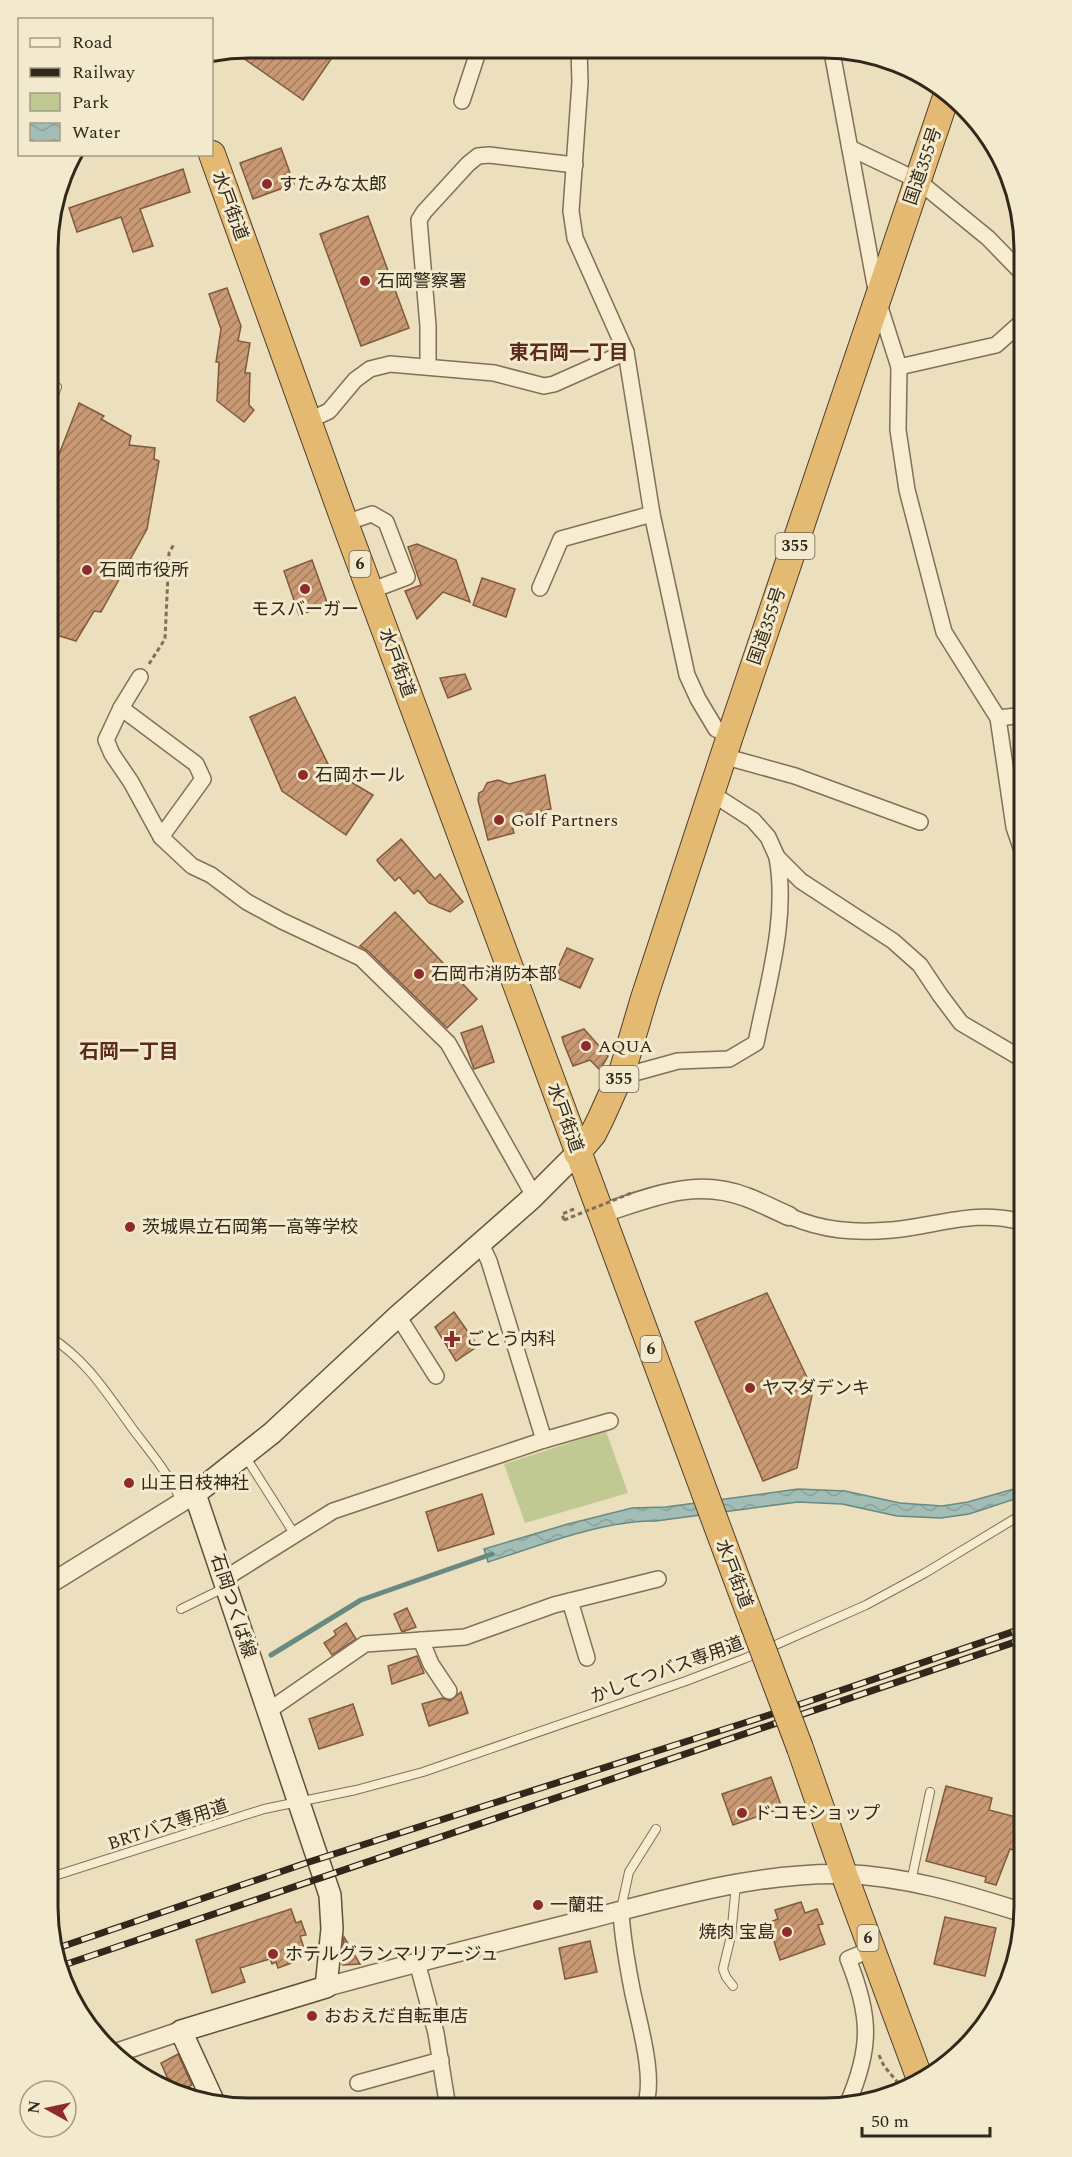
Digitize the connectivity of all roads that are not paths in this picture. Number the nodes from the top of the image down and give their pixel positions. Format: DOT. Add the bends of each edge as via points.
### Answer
graph roads {
  1 [pos="475,58"];
  2 [pos="579,58"];
  3 [pos="831,59"];
  4 [pos="462,101"];
  5 [pos="944,103"];
  6 [pos="850,148"];
  7 [pos="213,156"];
  8 [pos="575,165"];
  9 [pos="917,180"];
  10 [pos="1013,264"];
  11 [pos="878,301"];
  12 [pos="1013,330"];
  13 [pos="626,352"];
  14 [pos="428,367"];
  15 [pos="898,367"];
  16 [pos="308,421"];
  17 [pos="652,514"];
  18 [pos="345,523"];
  19 [pos="540,588"];
  20 [pos="370,591"];
  21 [pos="140,677"];
  22 [pos="121,708"];
  23 [pos="1013,716"];
  24 [pos="998,718"];
  25 [pos="726,746"];
  26 [pos="711,793"];
  27 [pos="1013,820"];
  28 [pos="920,822"];
  29 [pos="161,837"];
  30 [pos="777,857"];
  31 [pos="1013,1054"];
  32 [pos="622,1069"];
  33 [pos="578,1153"];
  34 [pos="534,1196"];
  35 [pos="600,1214"];
  36 [pos="789,1216"];
  37 [pos="1013,1219"];
  38 [pos="481,1244"];
  39 [pos="398,1316"];
  40 [pos="58,1342"];
  41 [pos="436,1376"];
  42 [pos="610,1421"];
  43 [pos="544,1440"];
  44 [pos="245,1456"];
  45 [pos="188,1498"];
  46 [pos="1013,1520"];
  47 [pos="295,1535"];
  48 [pos="58,1579"];
  49 [pos="658,1579"];
  50 [pos="226,1582"];
  51 [pos="570,1601"];
  52 [pos="181,1609"];
  53 [pos="421,1640"];
  54 [pos="587,1659"];
  55 [pos="449,1691"];
  56 [pos="268,1711"];
  57 [pos="930,1792"];
  58 [pos="298,1802"];
  59 [pos="656,1829"];
  60 [pos="844,1874"];
  61 [pos="58,1875"];
  62 [pos="911,1882"];
  63 [pos="736,1885"];
  64 [pos="1013,1910"];
  65 [pos="621,1911"];
  66 [pos="872,1949"];
  67 [pos="417,1962"];
  68 [pos="734,1986"];
  69 [pos="326,1987"];
  70 [pos="181,2031"];
  71 [pos="123,2050"];
  72 [pos="441,2060"];
  73 [pos="910,2077"];
  74 [pos="358,2083"];
  75 [pos="211,2094"];
  76 [pos="850,2096"];
  77 [pos="447,2098"];
  78 [pos="646,2098"];
  1 -- 4 [label="street"];
  2 -- 8 [label="street"];
  3 -- 6 [label="street"];
  5 -- 9 [label="highway, 国道355号 / 355"];
  6 -- 9 [label="street"];
  6 -- 11 [label="street"];
  7 -- 16 [label="highway, 水戸街道 / 6"];
  8 -- 13 [label="street" via="575,238"];
  8 -- 14 [label="street" via="478,156 424,212 419,220"];
  9 -- 10 [label="street"];
  9 -- 11 [label="highway, 国道355号 / 355"];
  11 -- 15 [label="street"];
  11 -- 25 [label="highway, 国道355号 / 355"];
  12 -- 15 [label="street" via="996,345"];
  13 -- 14 [label="street" via="544,386 494,373"];
  13 -- 17 [label="street"];
  14 -- 16 [label="street" via="390,364 370,369 329,411"];
  15 -- 24 [label="street" via="898,430 907,490 944,632"];
  16 -- 18 [label="highway, 水戸街道 / 6"];
  17 -- 19 [label="street" via="561,538"];
  17 -- 25 [label="street" via="687,675"];
  18 -- 20 [label="highway, 水戸街道 / 6"];
  18 -- 20 [label="street" via="372,514 386,522 407,577"];
  20 -- 33 [label="highway, 水戸街道 / 6"];
  21 -- 22 [label="street"];
  22 -- 29 [label="street" via="106,740"];
  22 -- 29 [label="street" via="196,764 203,778"];
  23 -- 24 [label="street"];
  24 -- 27 [label="street"];
  25 -- 26 [label="highway, 国道355号 / 355"];
  25 -- 28 [label="street"];
  26 -- 30 [label="street" via="753,820 768,837"];
  26 -- 32 [label="highway, 国道355号 / 355"];
  29 -- 34 [label="street" via="192,866 248,902 361,958 448,1043"];
  30 -- 31 [label="street" via="801,881 893,941 920,964 961,1023"];
  30 -- 32 [label="street" via="779,928 756,1043 729,1059 678,1061 638,1072"];
  32 -- 33 [label="highway, 国道355号 / 355" via="601,1118"];
  33 -- 34 [label="main road"];
  33 -- 35 [label="highway, 水戸街道 / 6"];
  34 -- 38 [label="main road"];
  35 -- 36 [label="street" via="688,1188 745,1196"];
  35 -- 60 [label="highway, 水戸街道 / 6, bridge"];
  36 -- 37 [label="street" via="810,1226 857,1231 981,1218"];
  38 -- 39 [label="main road"];
  38 -- 43 [label="street"];
  39 -- 41 [label="street"];
  39 -- 44 [label="main road"];
  40 -- 45 [label="lane" via="90,1370"];
  42 -- 43 [label="street"];
  43 -- 47 [label="street" via="333,1511"];
  44 -- 45 [label="main road"];
  44 -- 47 [label="lane"];
  45 -- 48 [label="street"];
  45 -- 50 [label="main road, 石岡つくば線"];
  46 -- 58 [label="lane, かしてつバス専用道" via="866,1605 746,1658 423,1772"];
  47 -- 50 [label="street"];
  49 -- 51 [label="street"];
  50 -- 52 [label="lane"];
  50 -- 56 [label="main road, 石岡つくば線"];
  51 -- 53 [label="street" via="465,1637"];
  51 -- 54 [label="street"];
  53 -- 55 [label="street"];
  53 -- 56 [label="street" via="365,1644"];
  56 -- 58 [label="main road, 石岡つくば線"];
  57 -- 62 [label="lane"];
  58 -- 61 [label="lane, BRTバス専用道" via="264,1809"];
  58 -- 69 [label="main road, 石岡つくば線" via="332,1904"];
  59 -- 65 [label="lane" via="629,1872"];
  60 -- 62 [label="street"];
  60 -- 63 [label="street"];
  60 -- 66 [label="highway, 水戸街道 / 6"];
  62 -- 64 [label="street"];
  63 -- 65 [label="street"];
  63 -- 68 [label="lane" via="723,1969"];
  65 -- 67 [label="street"];
  65 -- 78 [label="street" via="646,2054"];
  66 -- 73 [label="highway, 水戸街道 / 6"];
  66 -- 76 [label="street" via="848,1959 861,1991 867,2029"];
  67 -- 69 [label="street"];
  67 -- 72 [label="street"];
  69 -- 70 [label="main road"];
  70 -- 71 [label="street"];
  70 -- 75 [label="main road"];
  72 -- 74 [label="street"];
  72 -- 77 [label="street"];
}
